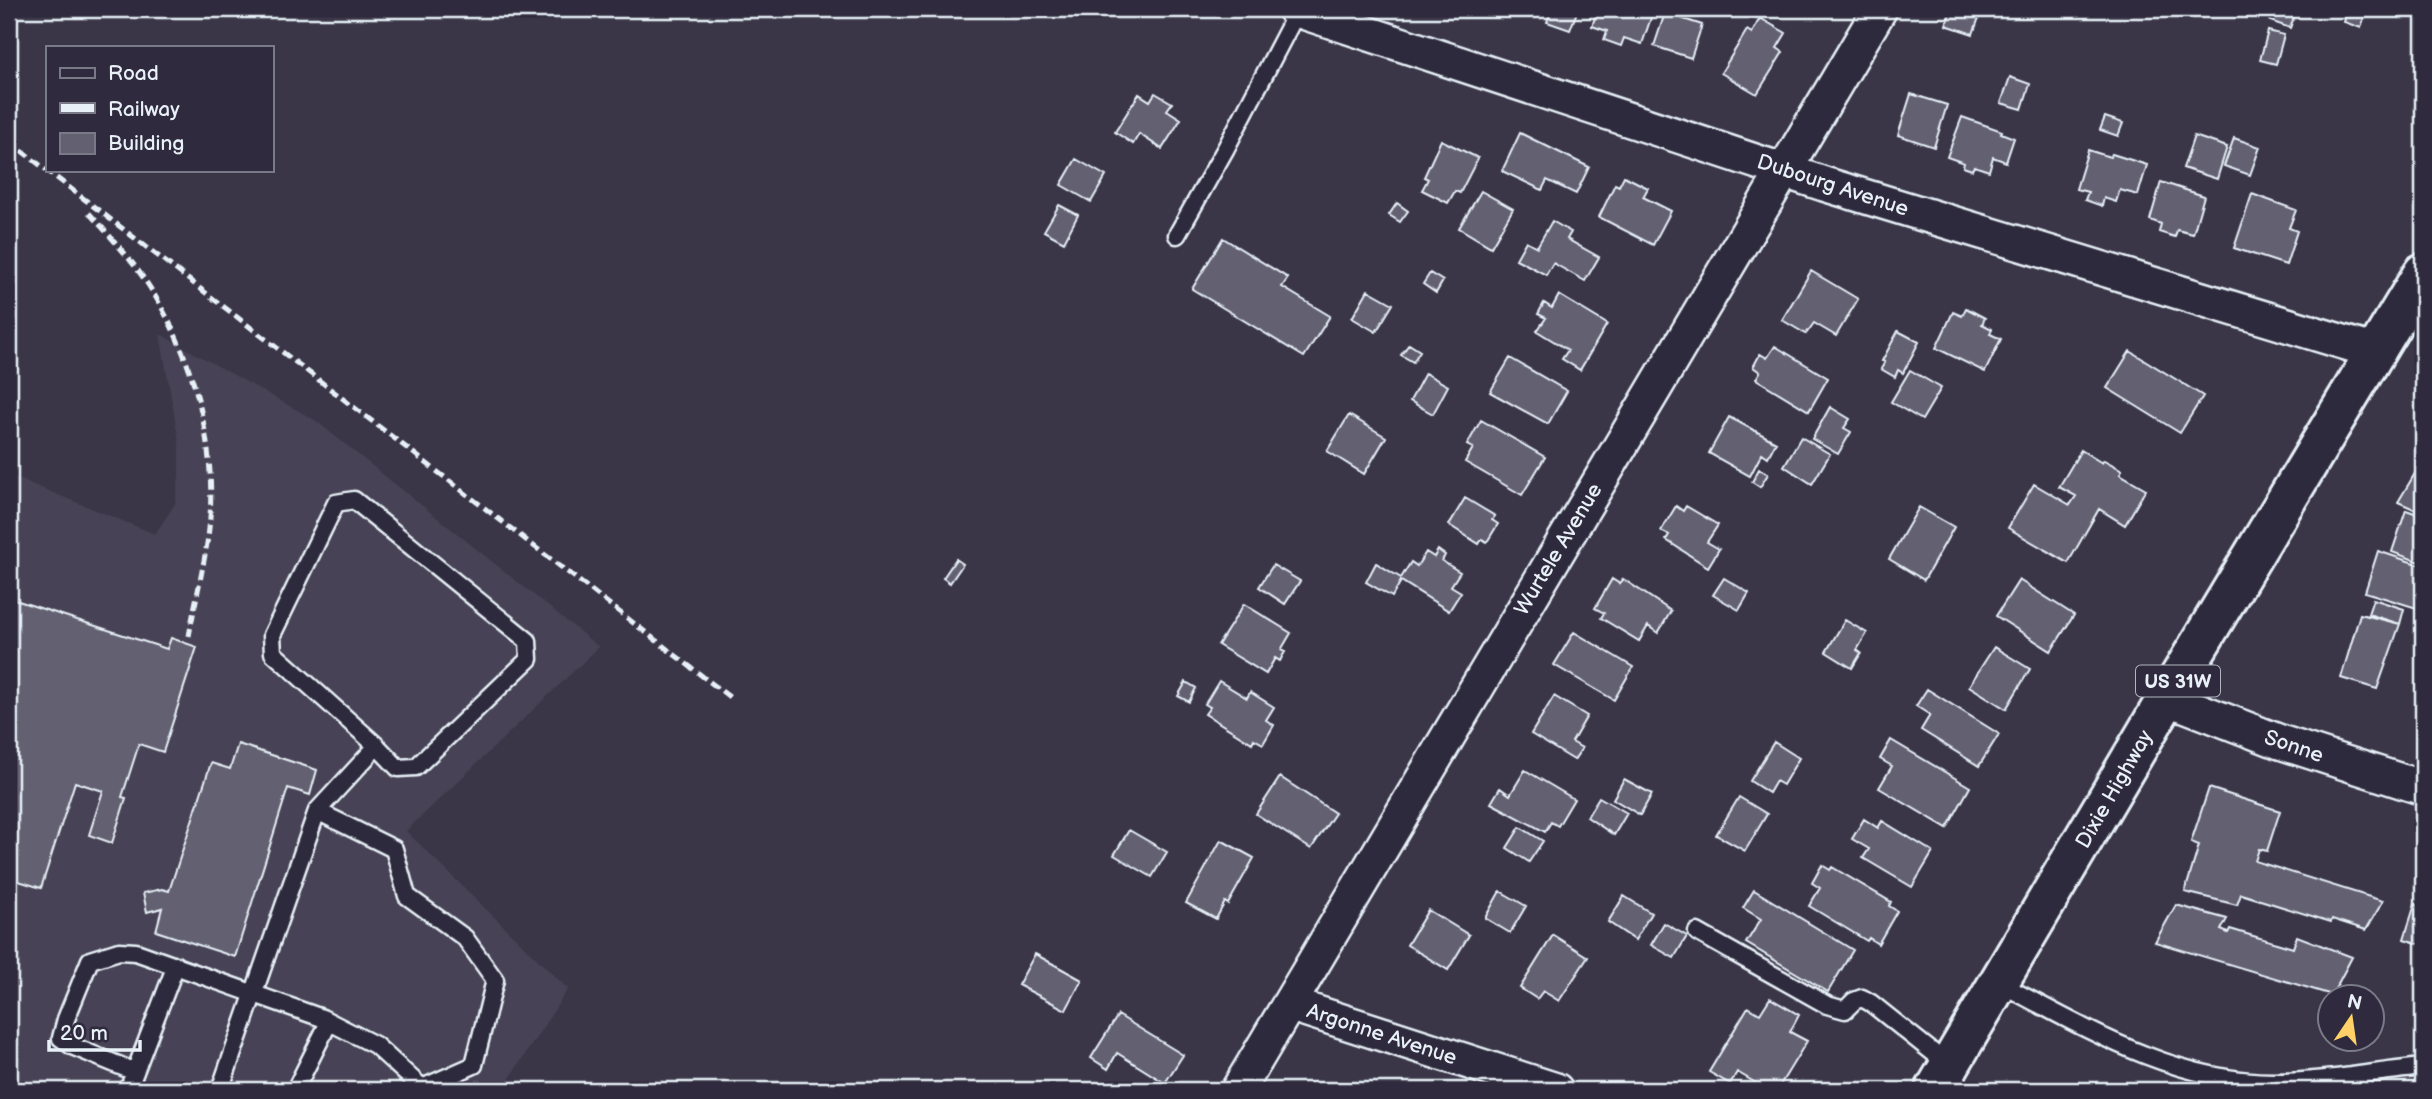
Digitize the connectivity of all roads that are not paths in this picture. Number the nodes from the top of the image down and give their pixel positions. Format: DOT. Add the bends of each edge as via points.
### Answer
graph roads {
  1 [pos="1296,9"];
  2 [pos="1880,9"];
  3 [pos="1784,170"];
  4 [pos="1177,235"];
  5 [pos="2419,288"];
  6 [pos="2376,352"];
  7 [pos="2167,698"];
  8 [pos="377,746"];
  9 [pos="2423,788"];
  10 [pos="317,811"];
  11 [pos="1697,932"];
  12 [pos="176,965"];
  13 [pos="1999,982"];
  14 [pos="254,993"];
  15 [pos="1289,1004"];
  16 [pos="329,1022"];
  17 [pos="2423,1067"];
  18 [pos="135,1073"];
  19 [pos="1942,1078"];
  20 [pos="422,1089"];
  21 [pos="128,1090"];
  22 [pos="220,1090"];
  23 [pos="295,1090"];
  24 [pos="1238,1090"];
  25 [pos="1556,1090"];
  1 -- 3 [label="street, Dubourg Avenue"];
  1 -- 4 [label="lane"];
  2 -- 3 [label="street, Wurtele Avenue"];
  3 -- 6 [label="street, Dubourg Avenue"];
  3 -- 15 [label="street, Wurtele Avenue"];
  5 -- 6 [label="main road, Dixie Highway / US 31W"];
  6 -- 7 [label="main road, Dixie Highway / US 31W"];
  7 -- 9 [label="street, Sonne" via="2280,742"];
  7 -- 13 [label="main road, Dixie Highway / US 31W"];
  8 -- 8 [label="lane" via="398,768 416,766 528,659 528,641 354,500 337,503 272,635 274,653"];
  8 -- 10 [label="lane"];
  10 -- 14 [label="lane"];
  10 -- 20 [label="lane" via="394,849 407,896 464,938 495,980 474,1065"];
  11 -- 19 [label="lane" via="1827,1005 1845,1010 1862,998 1871,1003"];
  12 -- 14 [label="lane"];
  12 -- 18 [label="lane"];
  12 -- 18 [label="lane" via="119,951 90,960 70,1007 61,1038"];
  13 -- 17 [label="lane" via="2140,1054 2227,1078 2272,1082"];
  13 -- 19 [label="main road, Dixie Highway / US 31W"];
  14 -- 16 [label="lane"];
  14 -- 22 [label="lane"];
  15 -- 24 [label="street, Wurtele Avenue"];
  15 -- 25 [label="street, Argonne Avenue"];
  16 -- 20 [label="lane" via="375,1045"];
  16 -- 23 [label="lane"];
  18 -- 21 [label="lane"];
}
